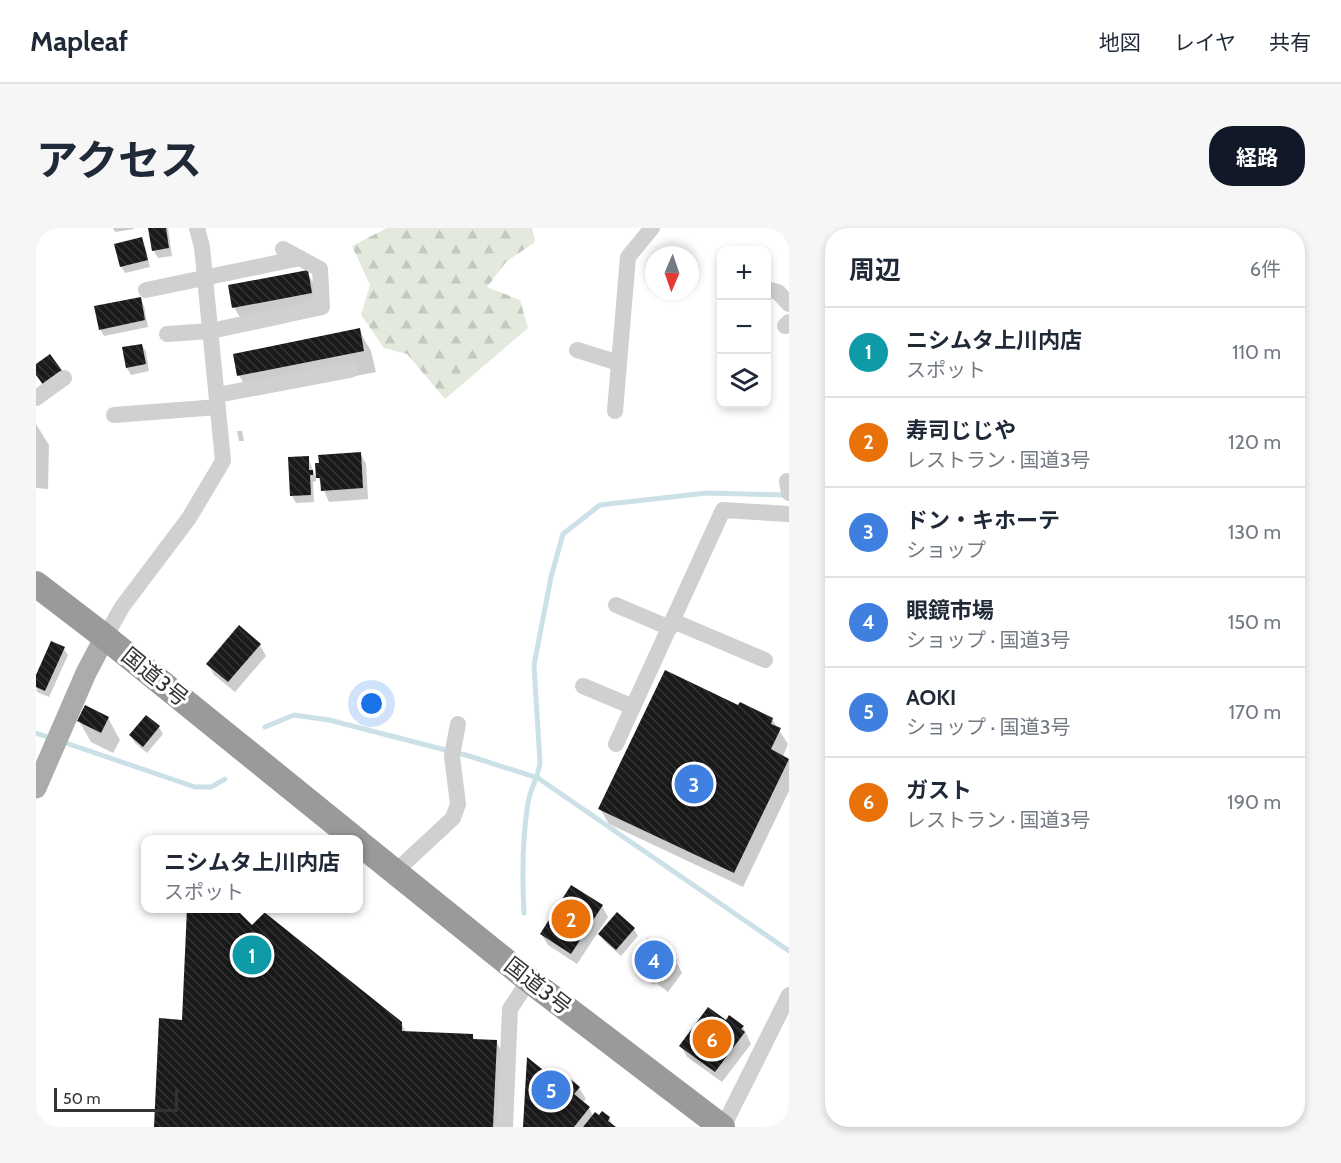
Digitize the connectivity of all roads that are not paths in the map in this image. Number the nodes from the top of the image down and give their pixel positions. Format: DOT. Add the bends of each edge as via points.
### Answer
graph roads {
  1 [pos="196,228"];
  2 [pos="652,228"];
  3 [pos="283,249"];
  4 [pos="300,258"];
  5 [pos="205,277"];
  6 [pos="146,290"];
  7 [pos="771,290"];
  8 [pos="789,304"];
  9 [pos="210,331"];
  10 [pos="166,334"];
  11 [pos="578,350"];
  12 [pos="619,363"];
  13 [pos="350,370"];
  14 [pos="64,378"];
  15 [pos="36,398"];
  16 [pos="218,401"];
  17 [pos="615,411"];
  18 [pos="114,415"];
  19 [pos="789,514"];
  20 [pos="36,584"];
  21 [pos="616,605"];
  22 [pos="671,624"];
  23 [pos="105,637"];
  24 [pos="765,660"];
  25 [pos="583,686"];
  26 [pos="633,707"];
  27 [pos="458,724"];
  28 [pos="616,744"];
  29 [pos="36,788"];
  30 [pos="350,835"];
  31 [pos="363,846"];
  32 [pos="395,872"];
  33 [pos="529,980"];
  34 [pos="789,995"];
  35 [pos="505,1127"];
  36 [pos="722,1127"];
  1 -- 5 [label="street"];
  2 -- 12 [label="street" via="628,257"];
  3 -- 4 [label="street"];
  4 -- 5 [label="street"];
  4 -- 9 [label="street" via="320,269 322,307"];
  5 -- 6 [label="street"];
  5 -- 9 [label="street"];
  7 -- 8 [label="street"];
  9 -- 10 [label="street"];
  9 -- 16 [label="street"];
  11 -- 12 [label="street"];
  12 -- 17 [label="street"];
  13 -- 16 [label="street"];
  14 -- 15 [label="street"];
  16 -- 18 [label="street"];
  16 -- 23 [label="street" via="223,461 189,518 122,607"];
  19 -- 22 [label="street" via="723,510"];
  20 -- 23 [label="highway, 国道3号"];
  21 -- 22 [label="street"];
  22 -- 24 [label="street"];
  22 -- 26 [label="street"];
  23 -- 29 [label="main road"];
  23 -- 30 [label="highway, 国道3号"];
  25 -- 26 [label="street"];
  26 -- 28 [label="street"];
  27 -- 32 [label="street" via="453,752 458,804 453,818"];
  31 -- 32 [label="highway, 国道3号"];
  32 -- 33 [label="highway, 国道3号"];
  33 -- 35 [label="street" via="510,1008"];
  33 -- 36 [label="highway, 国道3号"];
  34 -- 36 [label="street"];
}
